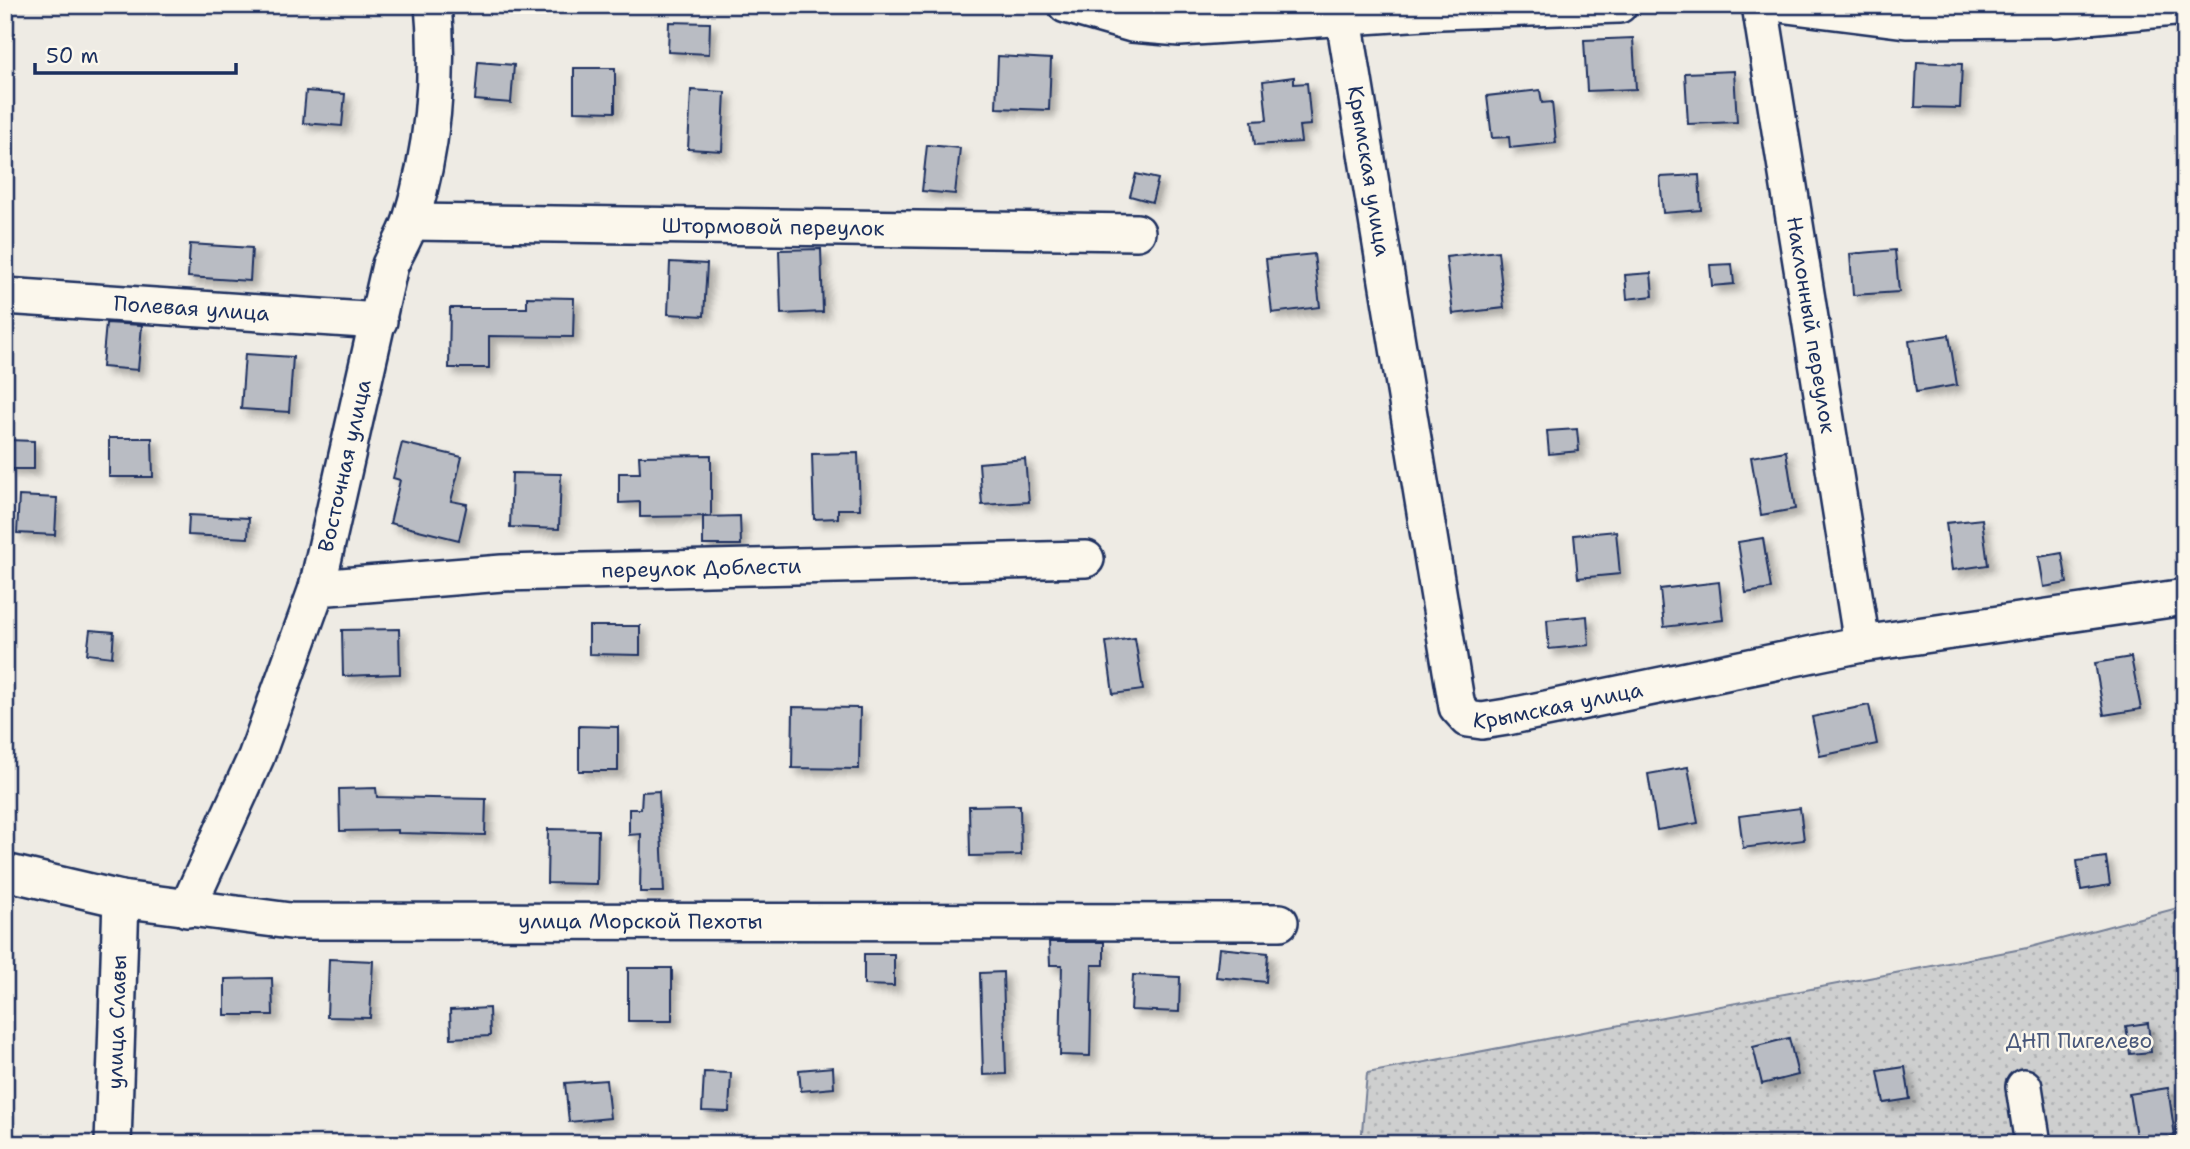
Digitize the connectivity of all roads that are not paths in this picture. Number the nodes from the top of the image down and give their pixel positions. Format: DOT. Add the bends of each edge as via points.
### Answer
graph roads {
  1 [pos="433,5"];
  2 [pos="1066,5"];
  3 [pos="1619,5"];
  4 [pos="1760,5"];
  5 [pos="1787,5"];
  6 [pos="2185,7"];
  7 [pos="1344,19"];
  8 [pos="411,222"];
  9 [pos="1137,232"];
  10 [pos="5,296"];
  11 [pos="379,321"];
  12 [pos="1086,559"];
  13 [pos="317,588"];
  14 [pos="2185,597"];
  15 [pos="1862,644"];
  16 [pos="5,872"];
  17 [pos="121,899"];
  18 [pos="187,909"];
  19 [pos="1280,922"];
  20 [pos="2024,1087"];
  21 [pos="113,1144"];
  22 [pos="2033,1144"];
  1 -- 8 [label="street, Восточная улица" via="436,39 430,131"];
  2 -- 7 [label="street" via="1132,24 1180,28"];
  3 -- 7 [label="street"];
  4 -- 15 [label="street, Наклонный переулок"];
  5 -- 6 [label="street" via="1906,20 2054,19"];
  7 -- 15 [label="street, Крымская улица" via="1457,707 1468,719 1507,717"];
  8 -- 9 [label="street, Штормовой переулок"];
  8 -- 11 [label="street, Восточная улица" via="390,265"];
  10 -- 11 [label="street, Полевая улица"];
  11 -- 13 [label="street, Восточная улица"];
  12 -- 13 [label="street, переулок Доблести" via="502,573"];
  13 -- 18 [label="street, Восточная улица" via="256,757"];
  14 -- 15 [label="street, Крымская улица"];
  16 -- 17 [label="street, улица Морской Пехоты"];
  17 -- 18 [label="street, улица Морской Пехоты"];
  17 -- 21 [label="street, улица Славы"];
  18 -- 19 [label="street, улица Морской Пехоты" via="290,921"];
  20 -- 22 [label="street"];
}
